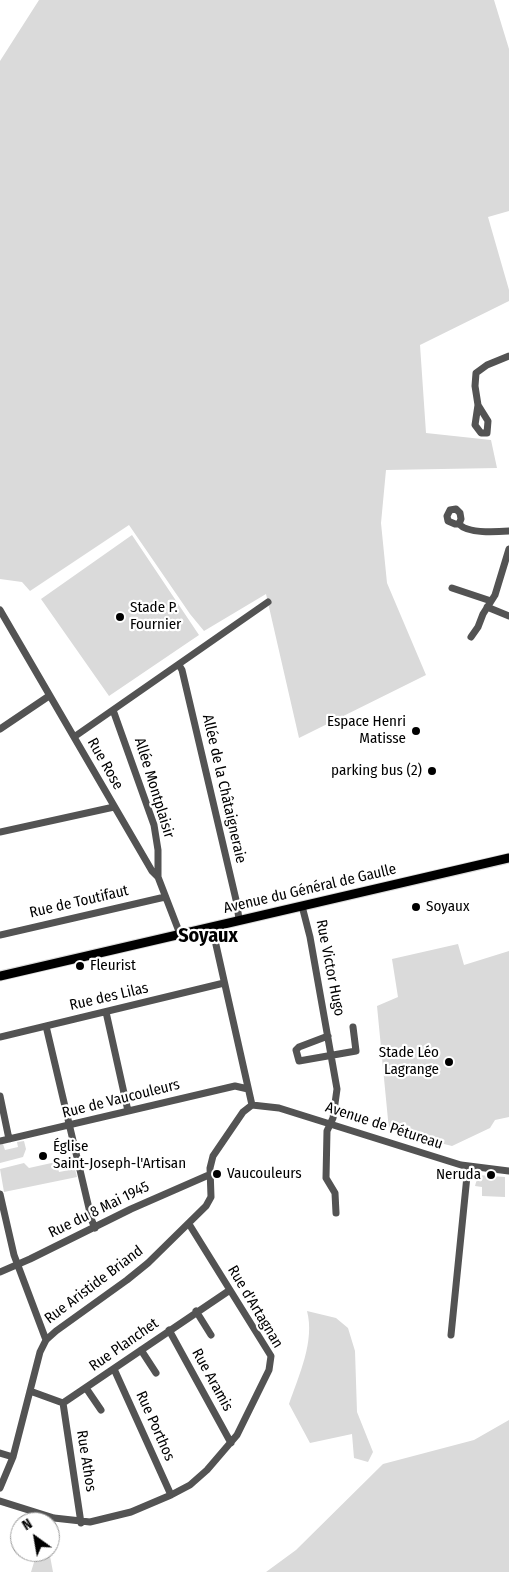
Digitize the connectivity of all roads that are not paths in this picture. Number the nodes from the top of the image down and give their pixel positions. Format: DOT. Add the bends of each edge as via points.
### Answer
graph roads {
  1 [pos="509,356"];
  2 [pos="478,405"];
  3 [pos="459,524"];
  4 [pos="509,531"];
  5 [pos="509,549"];
  6 [pos="452,588"];
  7 [pos="268,602"];
  8 [pos="489,604"];
  9 [pos="0,610"];
  10 [pos="509,616"];
  11 [pos="470,637"];
  12 [pos="178,665"];
  13 [pos="50,696"];
  14 [pos="113,710"];
  15 [pos="0,729"];
  16 [pos="74,737"];
  17 [pos="114,807"];
  18 [pos="0,832"];
  19 [pos="509,858"];
  20 [pos="158,877"];
  21 [pos="164,897"];
  22 [pos="302,906"];
  23 [pos="240,920"];
  24 [pos="212,927"];
  25 [pos="180,934"];
  26 [pos="0,935"];
  27 [pos="0,976"];
  28 [pos="224,983"];
  29 [pos="106,1012"];
  30 [pos="46,1026"];
  31 [pos="353,1027"];
  32 [pos="328,1036"];
  33 [pos="0,1037"];
  34 [pos="332,1056"];
  35 [pos="248,1089"];
  36 [pos="0,1096"];
  37 [pos="252,1104"];
  38 [pos="128,1111"];
  39 [pos="330,1123"];
  40 [pos="69,1125"];
  41 [pos="9,1139"];
  42 [pos="0,1141"];
  43 [pos="468,1166"];
  44 [pos="509,1171"];
  45 [pos="211,1174"];
  46 [pos="0,1194"];
  47 [pos="336,1213"];
  48 [pos="189,1224"];
  49 [pos="94,1228"];
  50 [pos="17,1264"];
  51 [pos="0,1272"];
  52 [pos="230,1290"];
  53 [pos="196,1311"];
  54 [pos="168,1330"];
  55 [pos="212,1334"];
  56 [pos="451,1335"];
  57 [pos="46,1340"];
  58 [pos="141,1350"];
  59 [pos="114,1368"];
  60 [pos="156,1373"];
  61 [pos="86,1388"];
  62 [pos="30,1390"];
  63 [pos="63,1403"];
  64 [pos="101,1410"];
  65 [pos="231,1443"];
  66 [pos="0,1453"];
  67 [pos="13,1457"];
  68 [pos="0,1488"];
  69 [pos="171,1495"];
  70 [pos="0,1501"];
  71 [pos="81,1523"];
  1 -- 2 [label="street" via="476,373"];
  3 -- 4 [label="street" via="466,529"];
  5 -- 8 [label="street" via="495,595"];
  6 -- 8 [label="street"];
  7 -- 12 [label="street"];
  8 -- 10 [label="street"];
  8 -- 11 [label="street"];
  9 -- 13 [label="street, Rue Rose"];
  12 -- 14 [label="street"];
  12 -- 23 [label="street, Allée de la Châtaigneraie" via="182,670"];
  13 -- 15 [label="street"];
  13 -- 16 [label="street, Rue Rose"];
  14 -- 16 [label="street"];
  14 -- 20 [label="street, Allée Montplaisir" via="154,825"];
  16 -- 17 [label="street, Rue Rose"];
  17 -- 18 [label="street"];
  17 -- 20 [label="street, Rue Rose"];
  19 -- 22 [label="main road, Avenue du Général de Gaulle"];
  20 -- 21 [label="street, Rue Rose"];
  21 -- 25 [label="street, Rue Rose"];
  21 -- 26 [label="street, Rue de Toutifaut"];
  22 -- 23 [label="main road, Avenue du Général de Gaulle"];
  22 -- 32 [label="street, Rue Victor Hugo"];
  23 -- 24 [label="main road, Avenue du Général de Gaulle"];
  24 -- 25 [label="main road, Avenue du Général de Gaulle"];
  24 -- 28 [label="street"];
  25 -- 27 [label="main road, Avenue du Général de Gaulle"];
  28 -- 29 [label="street, Rue des Lilas"];
  28 -- 35 [label="street"];
  29 -- 30 [label="street, Rue des Lilas"];
  29 -- 38 [label="street"];
  30 -- 33 [label="street, Rue des Lilas"];
  30 -- 40 [label="street"];
  31 -- 34 [label="street" via="356,1051"];
  32 -- 34 [label="street, Rue Victor Hugo"];
  32 -- 34 [label="street, Rue Victor Hugo" via="296,1050 299,1061"];
  34 -- 39 [label="street, Rue Victor Hugo" via="338,1089"];
  35 -- 37 [label="street"];
  35 -- 38 [label="street, Rue de Vaucouleurs" via="235,1086"];
  36 -- 41 [label="street"];
  37 -- 39 [label="street, Avenue de Pétureau" via="279,1108"];
  37 -- 45 [label="street, Rue Aristide Briand" via="213,1156"];
  38 -- 40 [label="street, Rue de Vaucouleurs"];
  39 -- 43 [label="street, Avenue de Pétureau"];
  39 -- 47 [label="street, Rue Victor Hugo" via="326,1178 335,1193"];
  40 -- 41 [label="street, Rue de Vaucouleurs"];
  40 -- 49 [label="street"];
  41 -- 42 [label="street, Rue de Vaucouleurs"];
  43 -- 44 [label="street, Avenue de Pétureau"];
  43 -- 56 [label="street"];
  45 -- 48 [label="street, Rue Aristide Briand" via="211,1197"];
  45 -- 49 [label="street, Rue du 8 Mai 1945"];
  46 -- 50 [label="street"];
  48 -- 52 [label="street, Rue d'Artagnan"];
  48 -- 57 [label="street, Rue Aristide Briand" via="128,1280"];
  49 -- 50 [label="street, Rue du 8 Mai 1945"];
  50 -- 51 [label="street, Rue du 8 Mai 1945"];
  50 -- 57 [label="street"];
  52 -- 53 [label="street, Rue Planchet"];
  52 -- 65 [label="street, Rue d'Artagnan" via="271,1356 264,1382"];
  53 -- 54 [label="street, Rue Planchet"];
  53 -- 55 [label="street"];
  54 -- 58 [label="street, Rue Planchet"];
  54 -- 65 [label="street, Rue Aramis"];
  57 -- 62 [label="street, Rue Aristide Briand"];
  58 -- 59 [label="street, Rue Planchet"];
  58 -- 60 [label="street"];
  59 -- 61 [label="street, Rue Planchet"];
  59 -- 69 [label="street, Rue Porthos"];
  61 -- 63 [label="street, Rue Planchet"];
  61 -- 64 [label="street"];
  62 -- 63 [label="street"];
  62 -- 67 [label="street, Rue Aristide Briand"];
  63 -- 71 [label="street, Rue Athos"];
  65 -- 69 [label="street, Rue d'Artagnan" via="207,1470"];
  66 -- 67 [label="street"];
  67 -- 68 [label="street, Rue Aristide Briand"];
  69 -- 71 [label="street, Rue d'Artagnan" via="106,1520"];
  70 -- 71 [label="street, Rue d'Artagnan" via="23,1510"];
}
